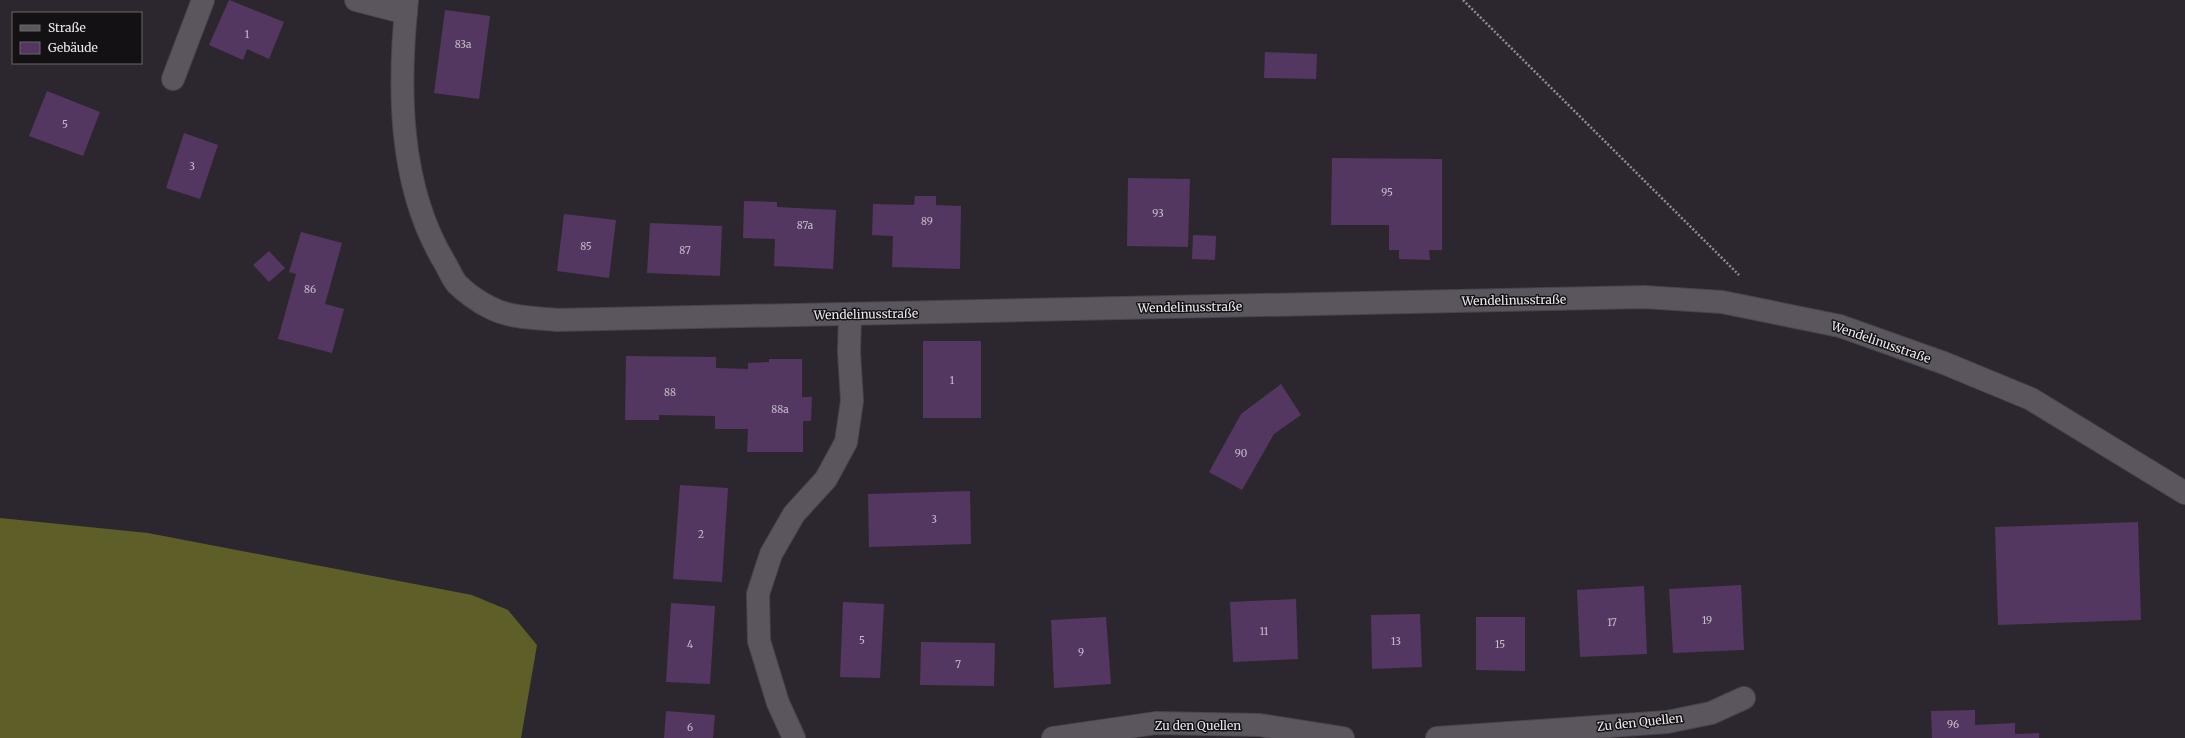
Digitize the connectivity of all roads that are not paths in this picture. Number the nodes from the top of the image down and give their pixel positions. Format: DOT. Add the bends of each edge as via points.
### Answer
graph roads {
  1 [pos="203,0"];
  2 [pos="356,0"];
  3 [pos="406,6"];
  4 [pos="173,79"];
  5 [pos="850,315"];
  6 [pos="2185,493"];
  7 [pos="1744,698"];
  8 [pos="794,738"];
  9 [pos="1052,738"];
  10 [pos="1343,738"];
  11 [pos="1437,738"];
  1 -- 4 [label="street"];
  2 -- 3 [label="street"];
  3 -- 5 [label="street, Wendelinusstraße" via="403,76 406,137 414,193 433,243 457,284 490,308 522,317 558,320"];
  5 -- 6 [label="street, Wendelinusstraße" via="1644,297 1722,302 1840,326 1944,363 2031,399"];
  5 -- 8 [label="street" via="852,401 846,442 826,479 790,521 771,554 758,594 759,641 778,703"];
  7 -- 11 [label="street, Zu den Quellen" via="1711,713 1667,722"];
  9 -- 10 [label="street, Zu den Quellen" via="1156,723 1260,725"];
}
